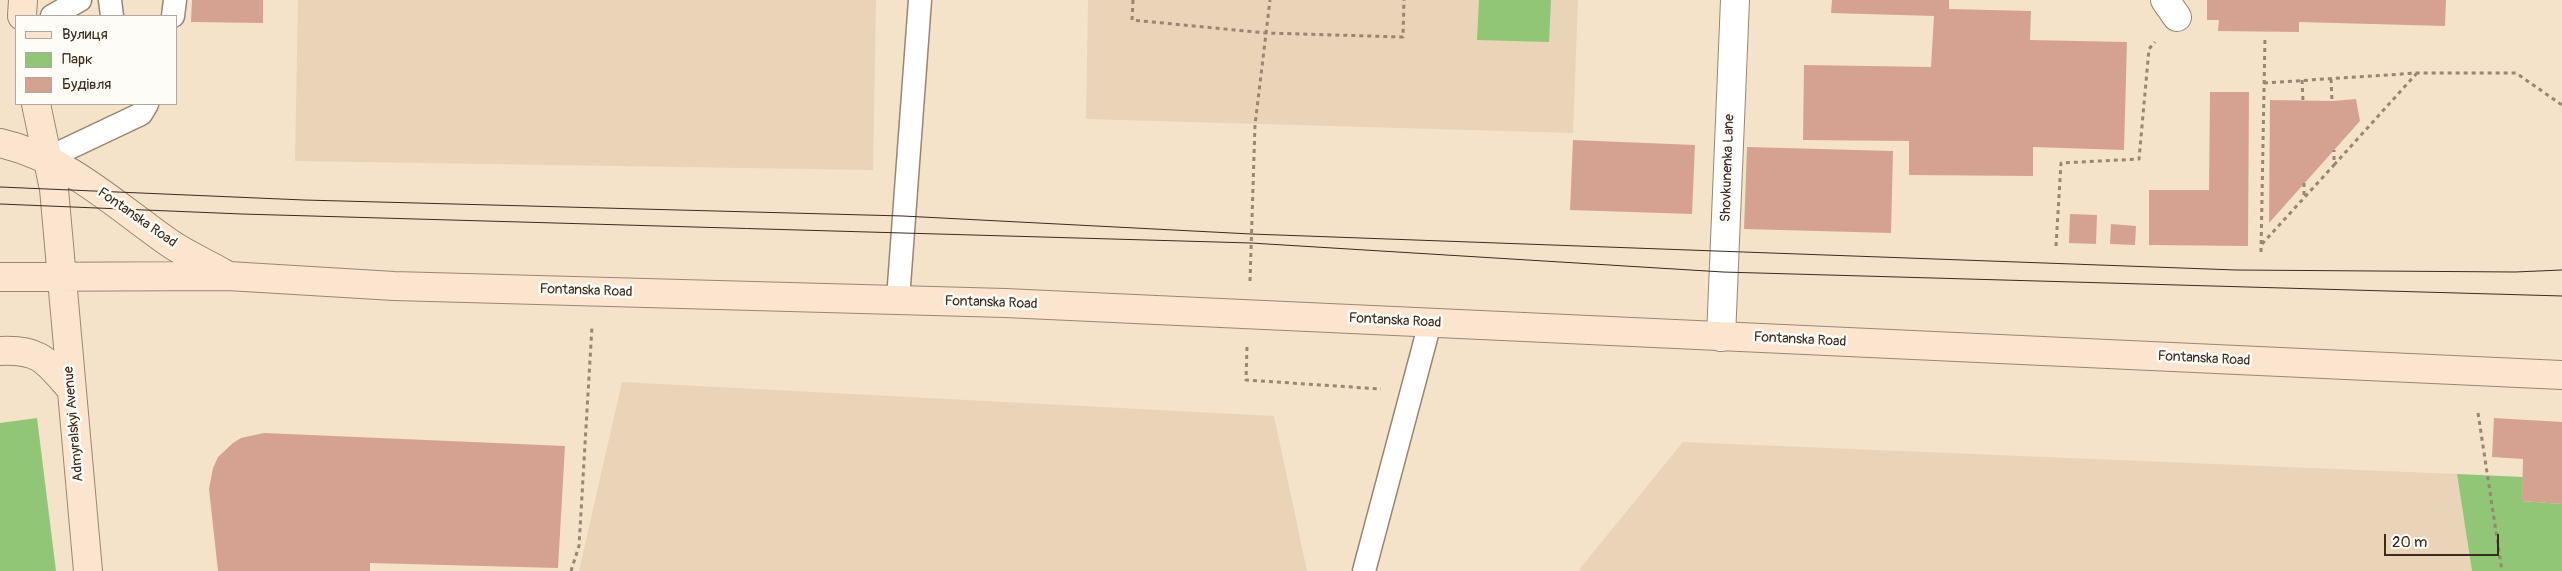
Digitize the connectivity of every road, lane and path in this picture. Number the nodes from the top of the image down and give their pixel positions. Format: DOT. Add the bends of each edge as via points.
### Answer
graph roads {
  1 [pos="23,0"];
  2 [pos="80,0"];
  3 [pos="110,0"];
  4 [pos="175,0"];
  5 [pos="920,0"];
  6 [pos="1133,0"];
  7 [pos="1270,0"];
  8 [pos="1404,0"];
  9 [pos="1735,0"];
  10 [pos="2171,8"];
  11 [pos="22,15"];
  12 [pos="54,15"];
  13 [pos="112,15"];
  14 [pos="173,15"];
  15 [pos="1266,33"];
  16 [pos="2265,36"];
  17 [pos="2417,73"];
  18 [pos="2331,79"];
  19 [pos="2302,80"];
  20 [pos="2264,83"];
  21 [pos="2303,101"];
  22 [pos="2332,101"];
  23 [pos="36,105"];
  24 [pos="146,105"];
  25 [pos="2562,105"];
  26 [pos="0,143"];
  27 [pos="2334,150"];
  28 [pos="48,158"];
  29 [pos="2334,165"];
  30 [pos="2304,183"];
  31 [pos="2304,198"];
  32 [pos="2261,245"];
  33 [pos="2056,246"];
  34 [pos="2261,252"];
  35 [pos="0,276"];
  36 [pos="228,276"];
  37 [pos="62,277"];
  38 [pos="594,291"];
  39 [pos="898,299"];
  40 [pos="1249,314"];
  41 [pos="1430,323"];
  42 [pos="1721,337"];
  43 [pos="0,351"];
  44 [pos="2562,375"];
  45 [pos="70,388"];
  46 [pos="1412,391"];
  47 [pos="2478,413"];
  48 [pos="88,571"];
  49 [pos="571,571"];
  50 [pos="1364,571"];
  51 [pos="2502,571"];
  1 -- 11 [label="main road"];
  2 -- 12 [label="lane"];
  3 -- 13 [label="lane"];
  4 -- 14 [label="lane"];
  5 -- 39 [label="lane"];
  6 -- 15 [label="path" via="1132,20"];
  7 -- 15 [label="path"];
  8 -- 15 [label="path" via="1403,37"];
  9 -- 42 [label="street, Shovkunenka Lane"];
  10 -- 33 [label="path" via="2149,49 2139,159 2061,163"];
  15 -- 40 [label="path" via="1255,125"];
  16 -- 20 [label="path"];
  17 -- 18 [label="path"];
  17 -- 25 [label="path" via="2516,73"];
  17 -- 29 [label="path"];
  18 -- 19 [label="path"];
  18 -- 22 [label="path"];
  19 -- 20 [label="path"];
  19 -- 21 [label="path"];
  20 -- 32 [label="path"];
  23 -- 28 [label="main road, Admyralskyi Avenue"];
  24 -- 28 [label="lane" via="141,114"];
  26 -- 28 [label="main road, Fontanska Road"];
  27 -- 29 [label="path"];
  28 -- 36 [label="main road, Fontanska Road" via="169,243"];
  28 -- 37 [label="main road, Admyralskyi Avenue"];
  29 -- 31 [label="path"];
  30 -- 31 [label="path"];
  31 -- 32 [label="path"];
  32 -- 34 [label="path"];
  35 -- 37 [label="main road, Fontanska Road"];
  36 -- 37 [label="main road, Fontanska Road"];
  36 -- 38 [label="main road, Fontanska Road" via="394,286"];
  37 -- 45 [label="main road, Admyralskyi Avenue"];
  38 -- 39 [label="main road, Fontanska Road"];
  38 -- 49 [label="path" via="579,546"];
  39 -- 40 [label="main road, Fontanska Road"];
  40 -- 41 [label="main road, Fontanska Road"];
  40 -- 46 [label="path" via="1246,380"];
  41 -- 42 [label="main road, Fontanska Road"];
  41 -- 46 [label="lane"];
  42 -- 44 [label="main road, Fontanska Road"];
  43 -- 45 [label="main road" via="23,350 48,362"];
  45 -- 48 [label="main road, Admyralskyi Avenue"];
  46 -- 50 [label="lane"];
  47 -- 51 [label="path"];
}
